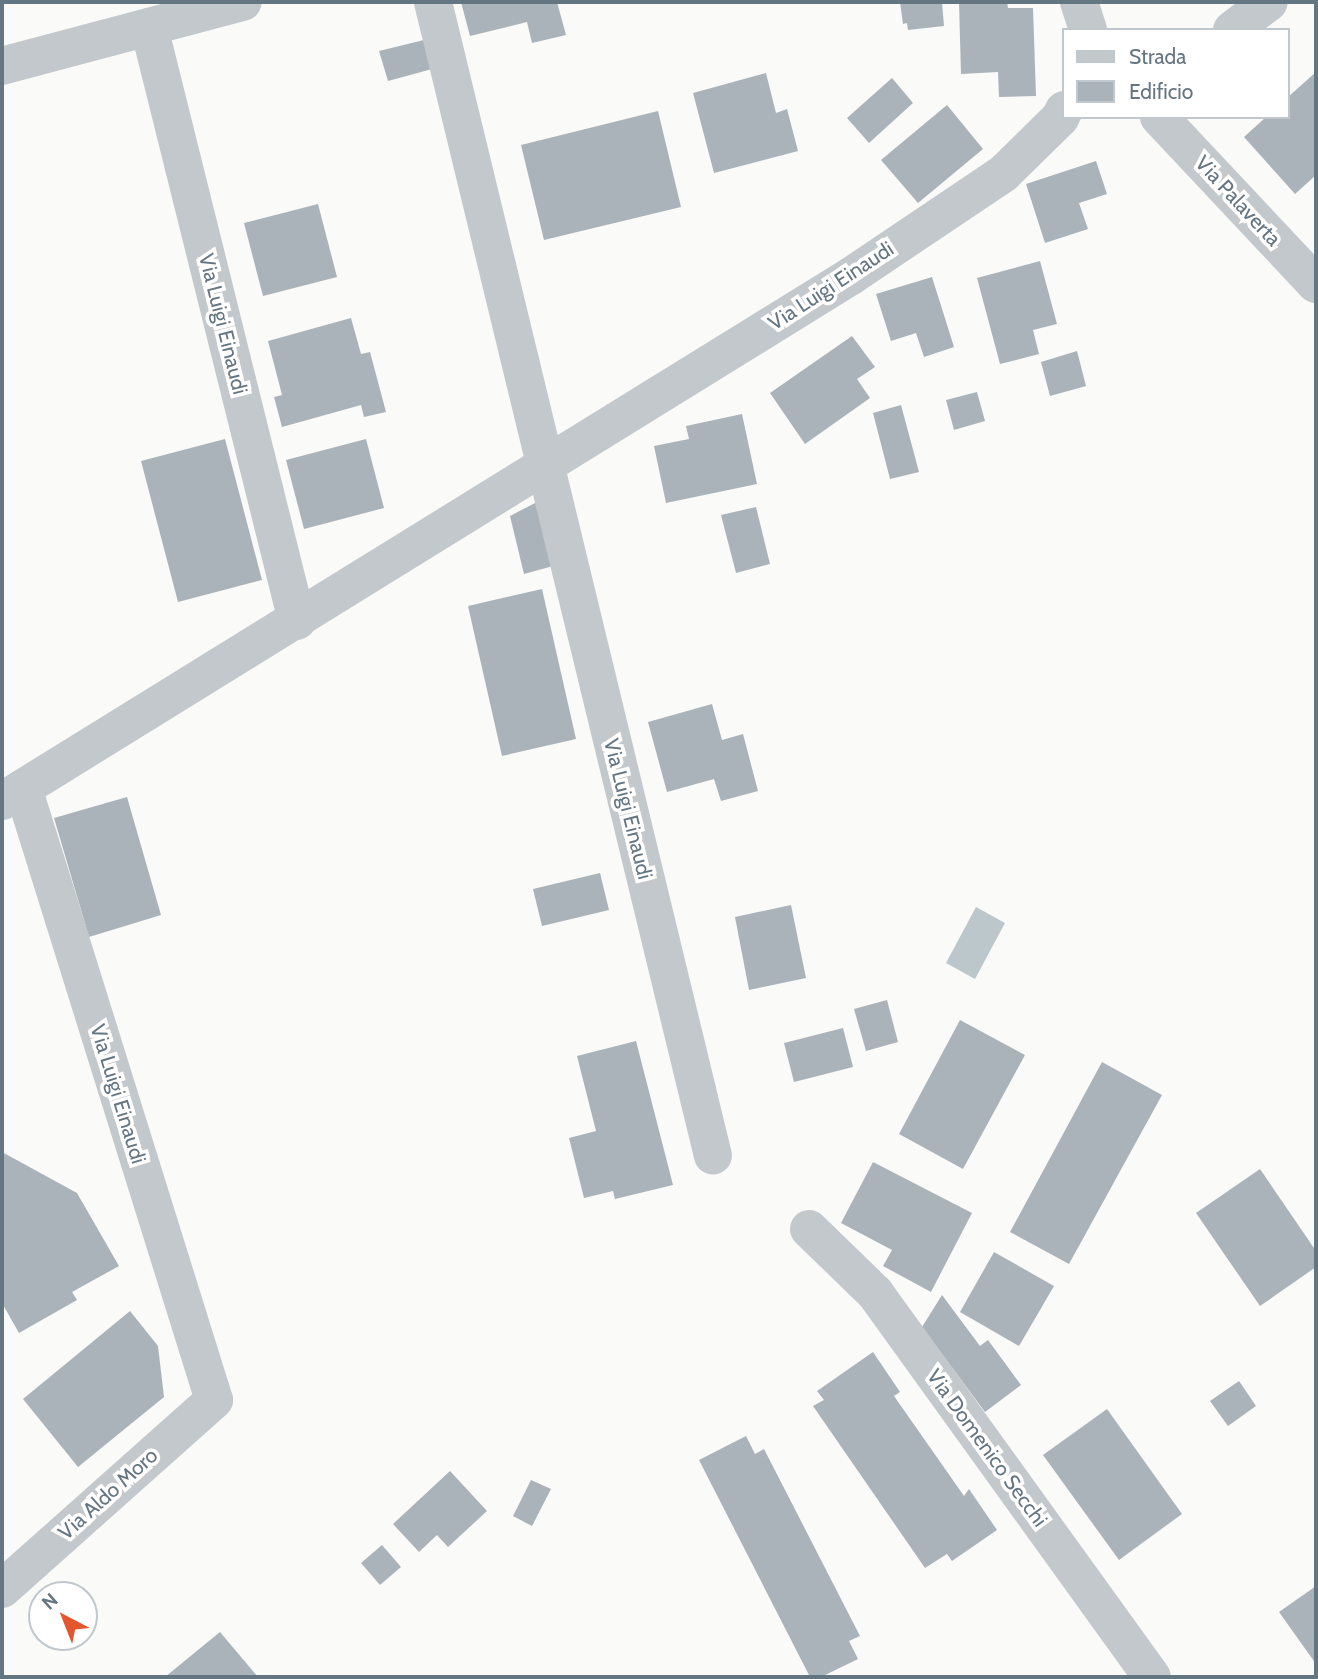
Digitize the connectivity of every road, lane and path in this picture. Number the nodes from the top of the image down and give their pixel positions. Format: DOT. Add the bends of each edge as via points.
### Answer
graph roads {
  1 [pos="243,2"];
  2 [pos="433,2"];
  3 [pos="1079,2"];
  4 [pos="1269,2"];
  5 [pos="149,27"];
  6 [pos="1087,28"];
  7 [pos="1235,28"];
  8 [pos="2,66"];
  9 [pos="1062,114"];
  10 [pos="1161,119"];
  11 [pos="1316,285"];
  12 [pos="545,463"];
  13 [pos="297,621"];
  14 [pos="12,795"];
  15 [pos="713,1156"];
  16 [pos="809,1228"];
  17 [pos="214,1400"];
  18 [pos="2,1589"];
  19 [pos="1152,1677"];
  1 -- 5 [label="street"];
  2 -- 12 [label="street, Via Luigi Einaudi"];
  3 -- 6 [label="street"];
  4 -- 7 [label="street"];
  5 -- 8 [label="street"];
  5 -- 13 [label="street, Via Luigi Einaudi"];
  9 -- 12 [label="street, Via Luigi Einaudi" via="1004,173 839,283"];
  10 -- 11 [label="street, Via Palaverta"];
  12 -- 13 [label="street, Via Luigi Einaudi"];
  12 -- 15 [label="street, Via Luigi Einaudi"];
  13 -- 14 [label="street, Via Luigi Einaudi"];
  14 -- 17 [label="street, Via Luigi Einaudi"];
  16 -- 19 [label="street, Via Domenico Secchi" via="875,1293"];
  17 -- 18 [label="street, Via Aldo Moro"];
}
